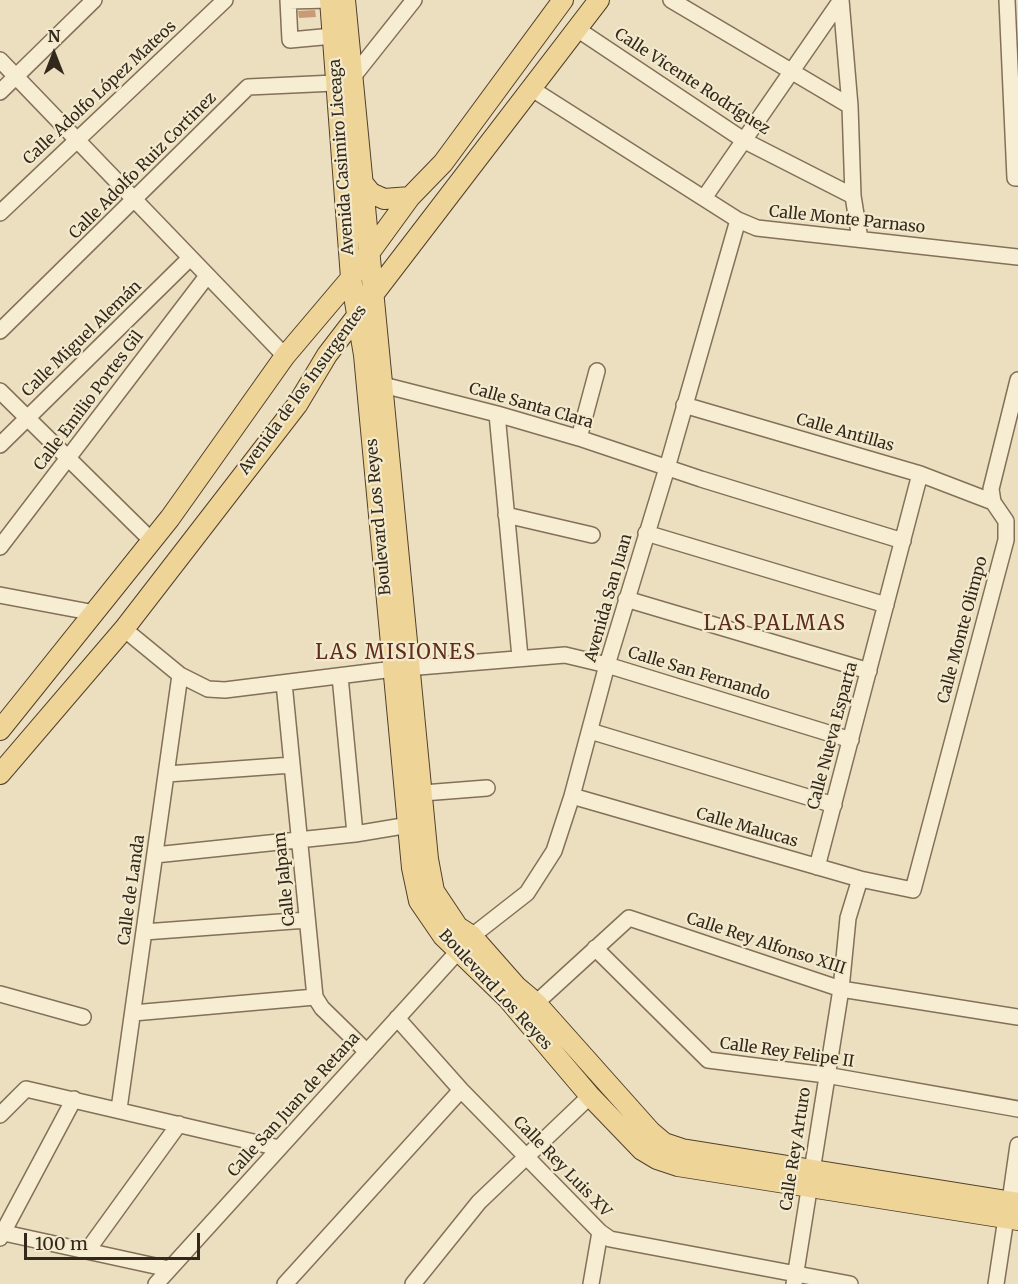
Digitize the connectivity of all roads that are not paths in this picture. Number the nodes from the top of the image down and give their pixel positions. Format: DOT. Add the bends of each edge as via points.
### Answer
graph roads {
  1 [pos="94,0"];
  2 [pos="225,0"];
  3 [pos="330,0"];
  4 [pos="345,0"];
  5 [pos="414,0"];
  6 [pos="562,0"];
  7 [pos="599,0"];
  8 [pos="671,0"];
  9 [pos="841,0"];
  10 [pos="1007,0"];
  11 [pos="288,1"];
  12 [pos="577,29"];
  13 [pos="333,36"];
  14 [pos="0,60"];
  15 [pos="791,72"];
  16 [pos="16,76"];
  17 [pos="343,80"];
  18 [pos="532,89"];
  19 [pos="0,92"];
  20 [pos="850,106"];
  21 [pos="76,139"];
  22 [pos="745,141"];
  23 [pos="1018,178"];
  24 [pos="362,182"];
  25 [pos="853,196"];
  26 [pos="410,197"];
  27 [pos="704,198"];
  28 [pos="134,202"];
  29 [pos="0,213"];
  30 [pos="738,220"];
  31 [pos="860,239"];
  32 [pos="369,254"];
  33 [pos="1018,257"];
  34 [pos="190,258"];
  35 [pos="207,276"];
  36 [pos="351,278"];
  37 [pos="372,294"];
  38 [pos="358,314"];
  39 [pos="0,331"];
  40 [pos="327,355"];
  41 [pos="364,355"];
  42 [pos="285,356"];
  43 [pos="597,371"];
  44 [pos="1018,380"];
  45 [pos="383,386"];
  46 [pos="0,390"];
  47 [pos="684,405"];
  48 [pos="496,414"];
  49 [pos="27,419"];
  50 [pos="579,438"];
  51 [pos="0,445"];
  52 [pos="67,459"];
  53 [pos="667,468"];
  54 [pos="920,474"];
  55 [pos="382,476"];
  56 [pos="993,502"];
  57 [pos="506,515"];
  58 [pos="646,533"];
  59 [pos="592,535"];
  60 [pos="151,540"];
  61 [pos="903,541"];
  62 [pos="0,547"];
  63 [pos="0,595"];
  64 [pos="626,599"];
  65 [pos="886,606"];
  66 [pos="95,613"];
  67 [pos="124,629"];
  68 [pos="76,639"];
  69 [pos="520,657"];
  70 [pos="101,658"];
  71 [pos="607,665"];
  72 [pos="402,668"];
  73 [pos="868,671"];
  74 [pos="180,675"];
  75 [pos="340,676"];
  76 [pos="284,683"];
  77 [pos="0,730"];
  78 [pos="590,731"];
  79 [pos="851,740"];
  80 [pos="2,764"];
  81 [pos="292,765"];
  82 [pos="167,774"];
  83 [pos="487,788"];
  84 [pos="423,793"];
  85 [pos="572,796"];
  86 [pos="834,805"];
  87 [pos="409,825"];
  88 [pos="355,834"];
  89 [pos="299,841"];
  90 [pos="155,855"];
  91 [pos="817,867"];
  92 [pos="861,879"];
  93 [pos="913,890"];
  94 [pos="307,920"];
  95 [pos="144,932"];
  96 [pos="465,944"];
  97 [pos="595,948"];
  98 [pos="841,989"];
  99 [pos="0,994"];
  100 [pos="315,997"];
  101 [pos="536,1004"];
  102 [pos="133,1013"];
  103 [pos="83,1017"];
  104 [pos="1018,1017"];
  105 [pos="397,1018"];
  106 [pos="367,1052"];
  107 [pos="826,1075"];
  108 [pos="461,1090"];
  109 [pos="590,1096"];
  110 [pos="74,1099"];
  111 [pos="1018,1108"];
  112 [pos="119,1109"];
  113 [pos="0,1115"];
  114 [pos="179,1124"];
  115 [pos="1018,1145"];
  116 [pos="279,1148"];
  117 [pos="528,1156"];
  118 [pos="810,1179"];
  119 [pos="1013,1211"];
  120 [pos="600,1232"];
  121 [pos="1,1234"];
  122 [pos="87,1251"];
  123 [pos="169,1269"];
  124 [pos="795,1279"];
  125 [pos="156,1284"];
  126 [pos="285,1284"];
  127 [pos="413,1284"];
  128 [pos="591,1284"];
  129 [pos="850,1284"];
  130 [pos="996,1284"];
  1 -- 16 [label="street"];
  2 -- 21 [label="street, Calle Adolfo López Mateos"];
  3 -- 11 [label="street"];
  3 -- 13 [label="main road, Avenida Casimiro Liceaga"];
  4 -- 17 [label="main road, Avenida Casimiro Liceaga"];
  5 -- 17 [label="street"];
  6 -- 26 [label="main road, Avenida de los Insurgentes" via="443,163"];
  7 -- 12 [label="main road, Avenida de los Insurgentes"];
  8 -- 15 [label="street"];
  9 -- 15 [label="street"];
  9 -- 20 [label="street"];
  10 -- 23 [label="street"];
  11 -- 13 [label="street" via="290,40"];
  12 -- 18 [label="main road, Avenida de los Insurgentes"];
  12 -- 22 [label="street, Calle Vicente Rodríguez"];
  13 -- 17 [label="main road, Avenida Casimiro Liceaga"];
  14 -- 16 [label="street"];
  15 -- 20 [label="street"];
  15 -- 22 [label="street"];
  16 -- 19 [label="street"];
  16 -- 21 [label="street"];
  17 -- 24 [label="main road, Avenida Casimiro Liceaga"];
  17 -- 28 [label="street, Calle Adolfo Ruiz Cortinez" via="248,87"];
  17 -- 36 [label="main road, Avenida Casimiro Liceaga"];
  18 -- 27 [label="street, Calle Monte Parnaso"];
  18 -- 37 [label="main road, Avenida de los Insurgentes"];
  20 -- 25 [label="street"];
  21 -- 28 [label="street"];
  21 -- 29 [label="street, Calle Adolfo López Mateos"];
  22 -- 25 [label="street, Calle Vicente Rodríguez"];
  22 -- 27 [label="street"];
  24 -- 26 [label="main road" via="371,193 384,199"];
  24 -- 32 [label="main road, Avenida Casimiro Liceaga"];
  25 -- 31 [label="street"];
  26 -- 32 [label="main road, Avenida de los Insurgentes"];
  27 -- 30 [label="street, Calle Monte Parnaso"];
  28 -- 34 [label="street"];
  28 -- 39 [label="street, Calle Adolfo Ruiz Cortinez"];
  30 -- 31 [label="street, Calle Monte Parnaso" via="757,228"];
  30 -- 47 [label="street, Avenida San Juan"];
  31 -- 33 [label="street, Calle Monte Parnaso"];
  32 -- 36 [label="main road, Avenida de los Insurgentes"];
  32 -- 37 [label="main road, Avenida Casimiro Liceaga"];
  34 -- 35 [label="street"];
  34 -- 49 [label="street, Calle Miguel Alemán"];
  35 -- 42 [label="street"];
  35 -- 52 [label="street, Calle Emilio Portes Gil"];
  36 -- 38 [label="main road, Avenida Casimiro Liceaga"];
  36 -- 42 [label="main road, Avenida de los Insurgentes"];
  37 -- 38 [label="main road, Avenida de los Insurgentes"];
  37 -- 45 [label="main road, Boulevard Los Reyes"];
  38 -- 40 [label="main road, Avenida de los Insurgentes"];
  38 -- 41 [label="main road, Boulevard Los Reyes"];
  40 -- 41 [label="main road"];
  40 -- 67 [label="main road, Avenida de los Insurgentes" via="297,405"];
  41 -- 55 [label="main road, Boulevard Los Reyes"];
  42 -- 60 [label="main road, Avenida de los Insurgentes"];
  43 -- 50 [label="street"];
  44 -- 56 [label="street" via="992,489"];
  45 -- 48 [label="street, Calle Santa Clara"];
  45 -- 55 [label="main road, Boulevard Los Reyes"];
  46 -- 49 [label="street"];
  47 -- 53 [label="street, Avenida San Juan"];
  47 -- 54 [label="street, Calle Antillas"];
  48 -- 50 [label="street, Calle Santa Clara"];
  48 -- 57 [label="street"];
  49 -- 51 [label="street, Calle Miguel Alemán"];
  49 -- 52 [label="street"];
  50 -- 53 [label="street, Calle Santa Clara"];
  52 -- 60 [label="street"];
  52 -- 62 [label="street, Calle Emilio Portes Gil"];
  53 -- 58 [label="street, Avenida San Juan"];
  53 -- 61 [label="street, Calle Santa Clara"];
  54 -- 56 [label="street, Calle Antillas"];
  54 -- 61 [label="street, Calle Nueva Esparta"];
  55 -- 72 [label="main road, Boulevard Los Reyes"];
  56 -- 93 [label="street, Calle Monte Olimpo" via="1006,521 1006,540"];
  57 -- 59 [label="street"];
  57 -- 69 [label="street"];
  58 -- 64 [label="street, Avenida San Juan"];
  58 -- 65 [label="street"];
  60 -- 66 [label="main road, Avenida de los Insurgentes"];
  61 -- 65 [label="street, Calle Nueva Esparta"];
  63 -- 66 [label="street"];
  64 -- 71 [label="street, Avenida San Juan"];
  64 -- 73 [label="street"];
  65 -- 73 [label="street, Calle Nueva Esparta"];
  66 -- 68 [label="main road, Avenida de los Insurgentes"];
  67 -- 70 [label="main road, Avenida de los Insurgentes"];
  67 -- 74 [label="street, Calle San Fernando"];
  68 -- 70 [label="main road" via="76,649 83,657"];
  68 -- 77 [label="main road, Avenida de los Insurgentes"];
  69 -- 71 [label="street, Calle San Fernando" via="565,655"];
  69 -- 72 [label="street, Calle San Fernando"];
  70 -- 80 [label="main road, Avenida de los Insurgentes"];
  71 -- 78 [label="street, Avenida San Juan"];
  71 -- 79 [label="street, Calle San Fernando"];
  72 -- 75 [label="street, Calle San Fernando"];
  72 -- 84 [label="main road, Boulevard Los Reyes"];
  72 -- 87 [label="main road, Boulevard Los Reyes"];
  73 -- 79 [label="street, Calle Nueva Esparta"];
  74 -- 76 [label="street, Calle San Fernando" via="194,684 225,690"];
  74 -- 82 [label="street, Calle de Landa"];
  75 -- 76 [label="street, Calle San Fernando"];
  75 -- 88 [label="street"];
  76 -- 81 [label="street, Calle Jalpam"];
  78 -- 85 [label="street, Avenida San Juan"];
  78 -- 86 [label="street"];
  79 -- 86 [label="street, Calle Nueva Esparta"];
  81 -- 82 [label="street"];
  81 -- 89 [label="street, Calle Jalpam"];
  82 -- 90 [label="street, Calle de Landa"];
  83 -- 84 [label="street"];
  84 -- 96 [label="main road, Boulevard Los Reyes" via="434,891"];
  85 -- 91 [label="street, Calle Malucas"];
  85 -- 96 [label="street, Avenida San Juan" via="554,851 527,893"];
  86 -- 91 [label="street, Calle Nueva Esparta"];
  87 -- 88 [label="street"];
  87 -- 96 [label="main road, Boulevard Los Reyes" via="419,901 443,936"];
  88 -- 89 [label="street"];
  89 -- 90 [label="street"];
  89 -- 94 [label="street, Calle Jalpam"];
  90 -- 95 [label="street, Calle de Landa"];
  91 -- 92 [label="street, Calle Malucas"];
  92 -- 93 [label="street, Calle Malucas"];
  92 -- 98 [label="street, Calle Rey Arturo" via="848,918"];
  94 -- 95 [label="street"];
  94 -- 100 [label="street, Calle Jalpam"];
  95 -- 102 [label="street, Calle de Landa"];
  96 -- 101 [label="main road, Boulevard Los Reyes"];
  96 -- 105 [label="street, Calle San Juan de Retana"];
  96 -- 109 [label="main road, Boulevard Los Reyes"];
  97 -- 98 [label="street, Calle Rey Alfonso XIII" via="629,918"];
  97 -- 101 [label="street, Calle Rey Alfonso XIII"];
  97 -- 107 [label="street, Calle Rey Felipe II" via="708,1060"];
  98 -- 104 [label="street, Calle Rey Alfonso XIII"];
  98 -- 107 [label="street, Calle Rey Arturo"];
  99 -- 103 [label="street"];
  100 -- 102 [label="street"];
  100 -- 106 [label="street"];
  101 -- 118 [label="main road, Boulevard Los Reyes" via="664,1143"];
  102 -- 112 [label="street, Calle de Landa"];
  105 -- 106 [label="street, Calle San Juan de Retana"];
  105 -- 108 [label="street, Calle Rey Luis XV"];
  106 -- 116 [label="street, Calle San Juan de Retana"];
  107 -- 111 [label="street, Calle Rey Felipe II"];
  107 -- 118 [label="street, Calle Rey Arturo"];
  108 -- 117 [label="street, Calle Rey Luis XV"];
  108 -- 126 [label="street"];
  109 -- 117 [label="street"];
  109 -- 118 [label="main road, Boulevard Los Reyes" via="642,1150 657,1159 678,1166"];
  110 -- 112 [label="street"];
  110 -- 113 [label="street" via="26,1089"];
  110 -- 121 [label="street"];
  112 -- 114 [label="street"];
  114 -- 116 [label="street"];
  114 -- 122 [label="street"];
  115 -- 119 [label="street"];
  116 -- 123 [label="street, Calle San Juan de Retana"];
  117 -- 120 [label="street, Calle Rey Luis XV"];
  117 -- 127 [label="street" via="479,1202"];
  118 -- 119 [label="main road, Boulevard Los Reyes"];
  118 -- 124 [label="street, Calle Rey Arturo"];
  119 -- 130 [label="street"];
  120 -- 124 [label="street, Calle Rey Luis XV" via="610,1239"];
  120 -- 128 [label="street"];
  121 -- 122 [label="street"];
  122 -- 123 [label="street"];
  123 -- 125 [label="street, Calle San Juan de Retana"];
  124 -- 129 [label="street, Calle Rey Luis XV"];
}
